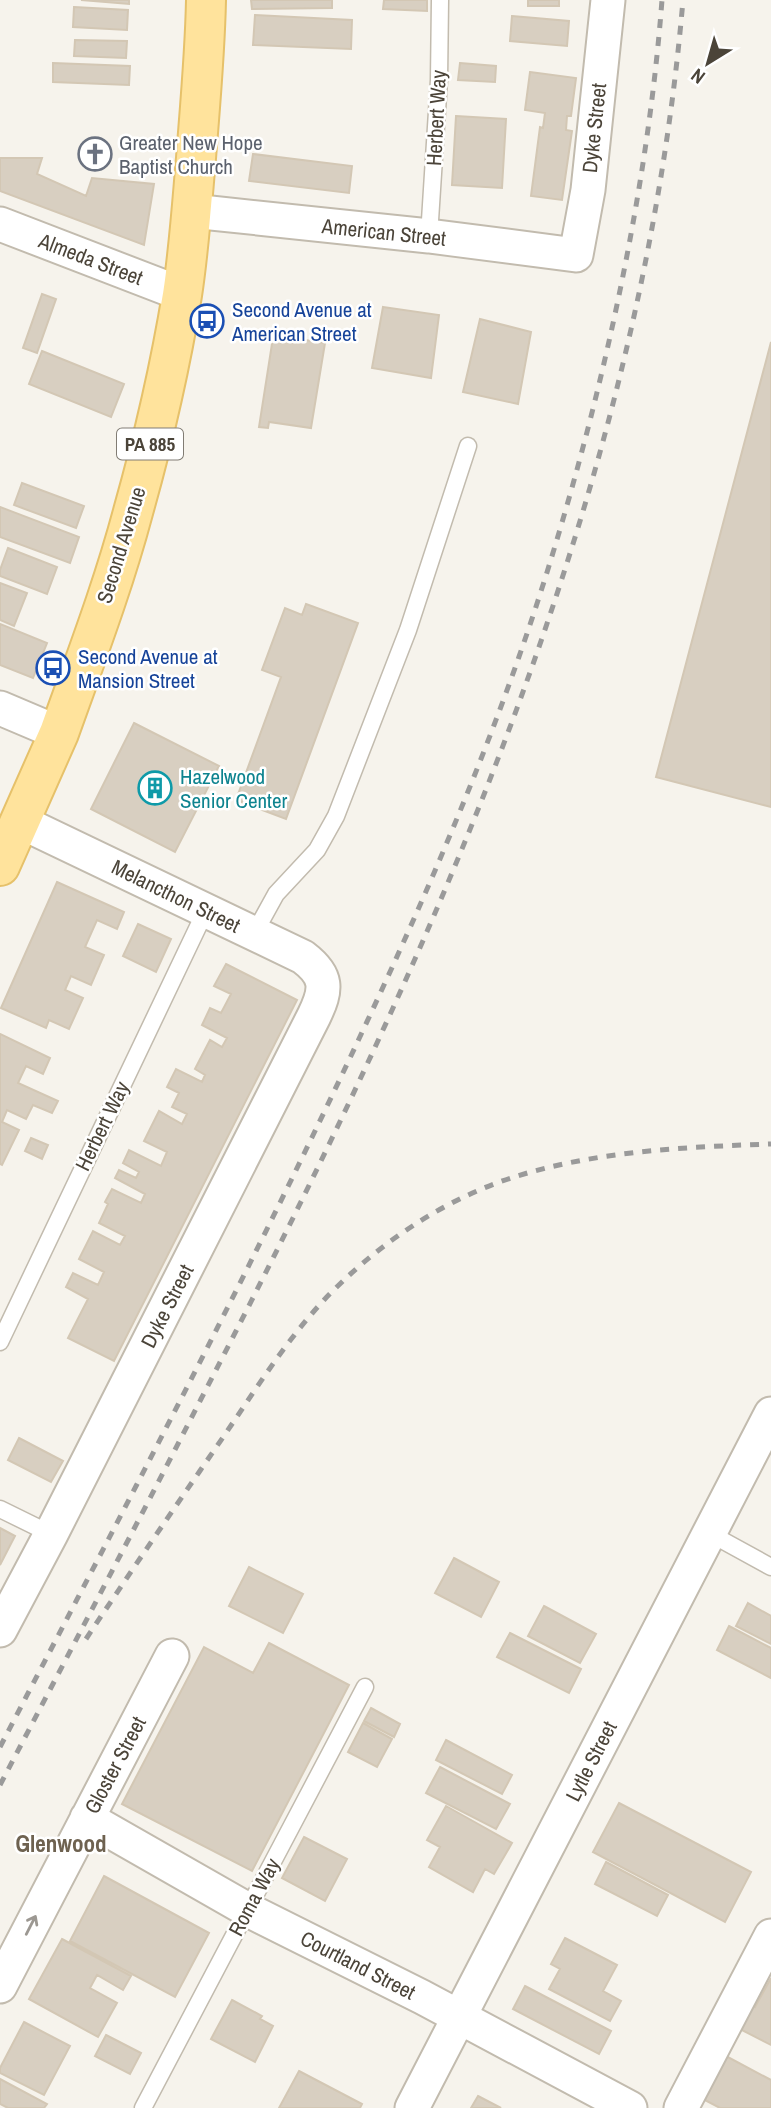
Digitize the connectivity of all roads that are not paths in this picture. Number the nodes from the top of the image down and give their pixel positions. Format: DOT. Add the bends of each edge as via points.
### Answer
graph roads {
  1 [pos="206,0"];
  2 [pos="440,0"];
  3 [pos="608,0"];
  4 [pos="192,211"];
  5 [pos="0,224"];
  6 [pos="429,236"];
  7 [pos="576,255"];
  8 [pos="182,294"];
  9 [pos="468,446"];
  10 [pos="0,708"];
  11 [pos="59,733"];
  12 [pos="20,822"];
  13 [pos="0,866"];
  14 [pos="206,910"];
  15 [pos="254,934"];
  16 [pos="324,979"];
  17 [pos="0,1342"];
  18 [pos="771,1414"];
  19 [pos="0,1509"];
  20 [pos="709,1533"];
  21 [pos="51,1534"];
  22 [pos="771,1567"];
  23 [pos="0,1630"];
  24 [pos="172,1656"];
  25 [pos="365,1687"];
  26 [pos="87,1818"];
  27 [pos="248,1910"];
  28 [pos="771,1936"];
  29 [pos="0,1986"];
  30 [pos="459,2018"];
  31 [pos="143,2108"];
  32 [pos="412,2108"];
  33 [pos="630,2108"];
  34 [pos="681,2108"];
  1 -- 4 [label="main road, Second Avenue / PA 885"];
  2 -- 6 [label="lane, Herbert Way"];
  3 -- 7 [label="street, Dyke Street" via="588,190"];
  4 -- 6 [label="street, American Street"];
  4 -- 8 [label="main road, Second Avenue / PA 885"];
  5 -- 8 [label="street, Almeda Street"];
  6 -- 7 [label="street, American Street"];
  8 -- 11 [label="main road, Second Avenue / PA 885" via="133,514"];
  9 -- 15 [label="lane" via="408,630 336,816 317,850 276,894"];
  10 -- 11 [label="street"];
  11 -- 12 [label="main road, Second Avenue / PA 885"];
  12 -- 13 [label="main road, Second Avenue / PA 885"];
  12 -- 14 [label="street, Melancthon Street"];
  14 -- 15 [label="street, Melancthon Street"];
  14 -- 17 [label="lane, Herbert Way"];
  15 -- 16 [label="street, Melancthon Street" via="303,957"];
  16 -- 21 [label="street, Dyke Street" via="314,1016"];
  18 -- 20 [label="street, Lytle Street"];
  19 -- 21 [label="lane"];
  20 -- 22 [label="lane"];
  20 -- 30 [label="street, Lytle Street"];
  21 -- 23 [label="street, Dyke Street"];
  24 -- 26 [label="street, Gloster Street"];
  25 -- 27 [label="lane, Roma Way"];
  26 -- 27 [label="street, Courtland Street"];
  29 -- 26 [label="street, Gloster Street, one-way"];
  27 -- 30 [label="street, Courtland Street"];
  27 -- 31 [label="lane, Roma Way"];
  28 -- 34 [label="street"];
  30 -- 32 [label="street, Lytle Street"];
  30 -- 33 [label="street, Courtland Street"];
}
